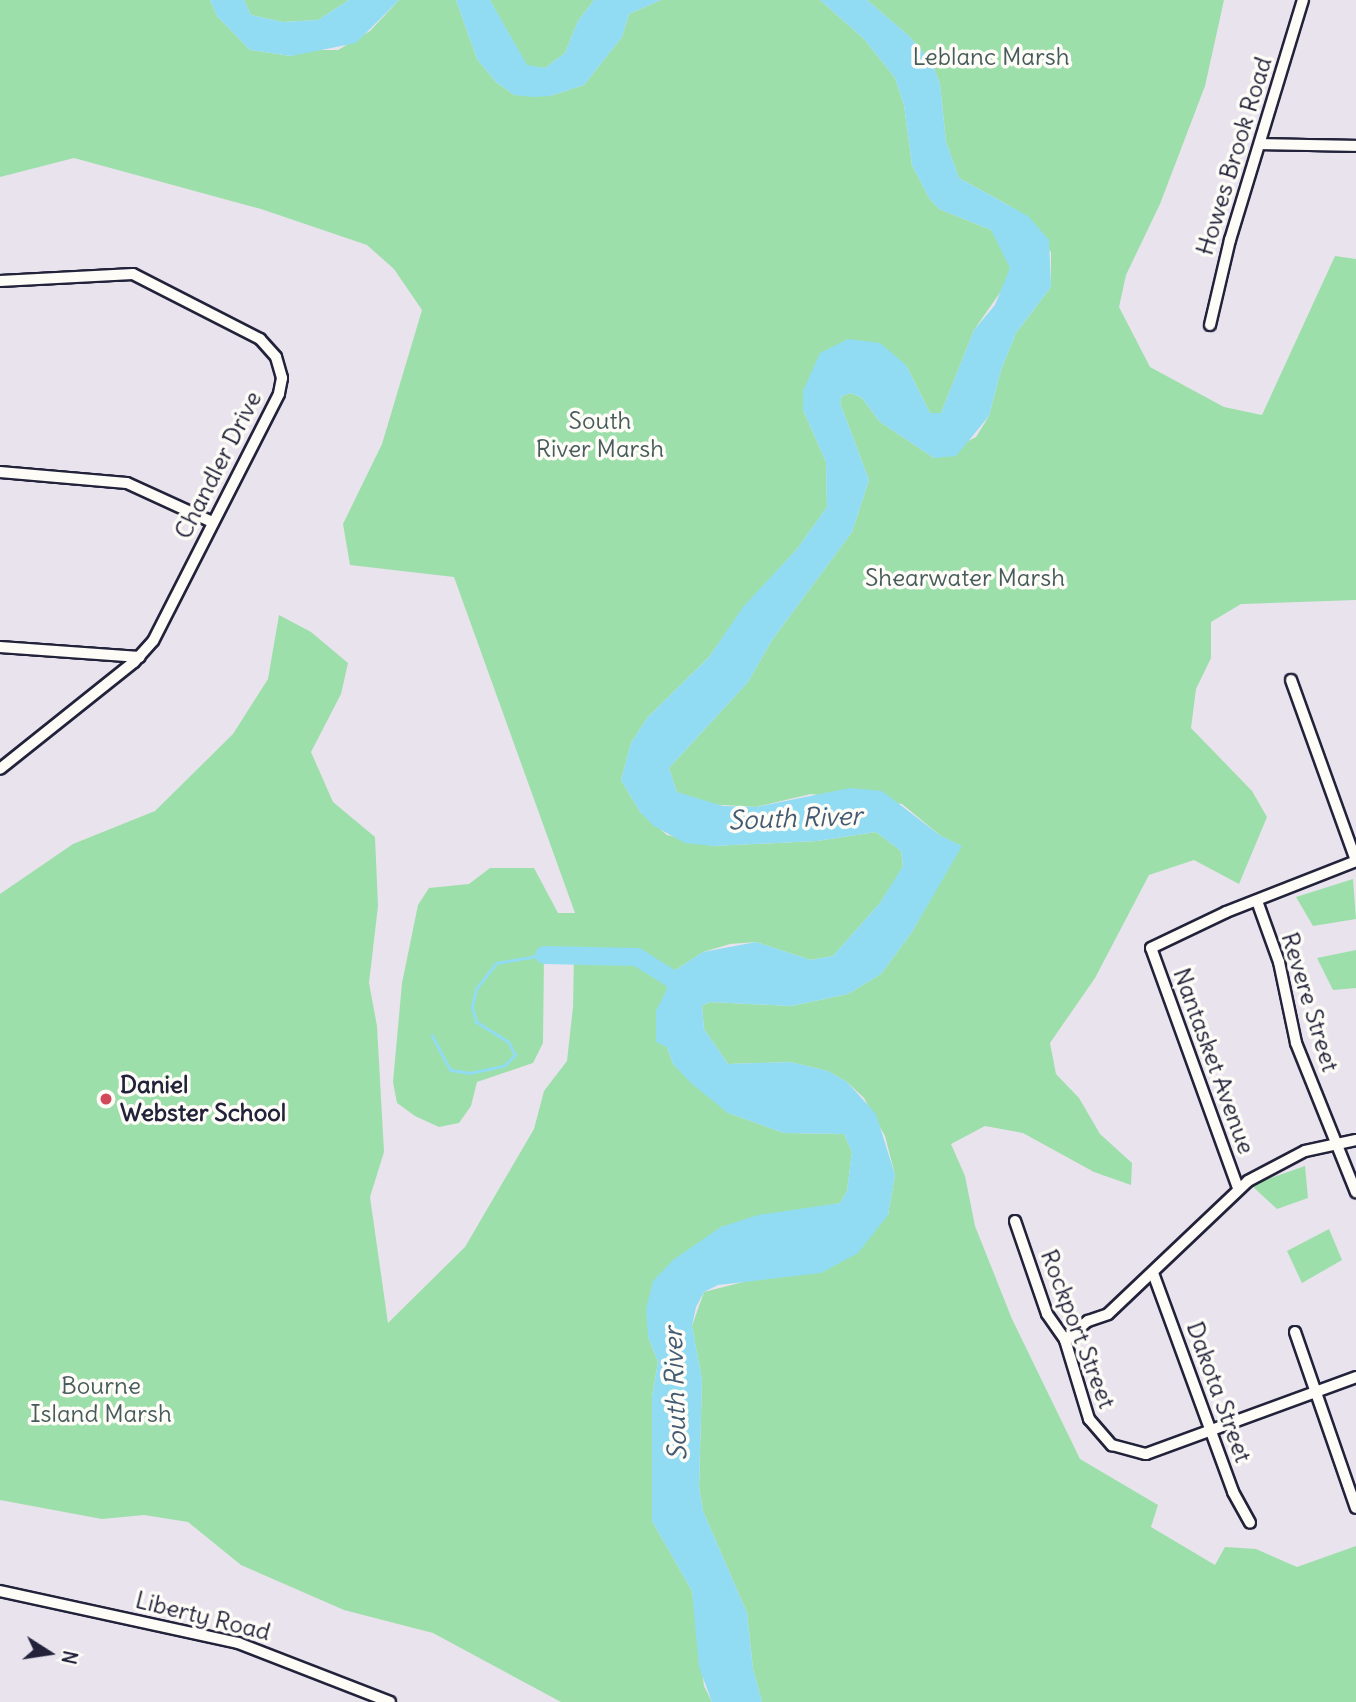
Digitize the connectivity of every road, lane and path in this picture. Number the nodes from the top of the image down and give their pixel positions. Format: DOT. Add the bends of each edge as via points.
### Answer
graph roads {
  1 [pos="1303,0"];
  2 [pos="1261,144"];
  3 [pos="1356,146"];
  4 [pos="0,281"];
  5 [pos="1210,325"];
  6 [pos="0,472"];
  7 [pos="212,522"];
  8 [pos="0,647"];
  9 [pos="140,657"];
  10 [pos="1291,680"];
  11 [pos="0,769"];
  12 [pos="1356,861"];
  13 [pos="1257,901"];
  14 [pos="1356,1140"];
  15 [pos="1337,1144"];
  16 [pos="1238,1188"];
  17 [pos="1356,1192"];
  18 [pos="1015,1221"];
  19 [pos="1153,1273"];
  20 [pos="1295,1332"];
  21 [pos="1065,1340"];
  22 [pos="1356,1377"];
  23 [pos="1316,1392"];
  24 [pos="1210,1431"];
  25 [pos="1356,1508"];
  26 [pos="1250,1523"];
  27 [pos="0,1591"];
  28 [pos="390,1702"];
  1 -- 2 [label="street, Howes Brook Road"];
  2 -- 3 [label="street"];
  2 -- 5 [label="street, Howes Brook Road" via="1214,296"];
  4 -- 7 [label="street, Chandler Drive" via="133,274 267,345 282,378 279,394"];
  6 -- 7 [label="street" via="127,482"];
  7 -- 9 [label="street, Chandler Drive"];
  8 -- 9 [label="street"];
  9 -- 11 [label="street, Chandler Drive"];
  10 -- 12 [label="street"];
  12 -- 13 [label="street"];
  13 -- 15 [label="street, Revere Street" via="1279,962 1296,1042"];
  13 -- 16 [label="street, Nantasket Avenue" via="1151,948"];
  14 -- 15 [label="street"];
  15 -- 16 [label="street" via="1289,1157"];
  15 -- 17 [label="street, Revere Street"];
  16 -- 19 [label="street"];
  18 -- 21 [label="street, Rockport Street" via="1047,1314"];
  19 -- 21 [label="street" via="1108,1314 1088,1321"];
  19 -- 24 [label="street, Dakota Street"];
  20 -- 23 [label="street"];
  21 -- 24 [label="street, Rockport Street" via="1089,1419 1111,1445 1146,1454"];
  22 -- 23 [label="street"];
  23 -- 24 [label="street"];
  23 -- 25 [label="street"];
  24 -- 26 [label="street, Dakota Street"];
  27 -- 28 [label="street, Liberty Road" via="238,1643"];
}
